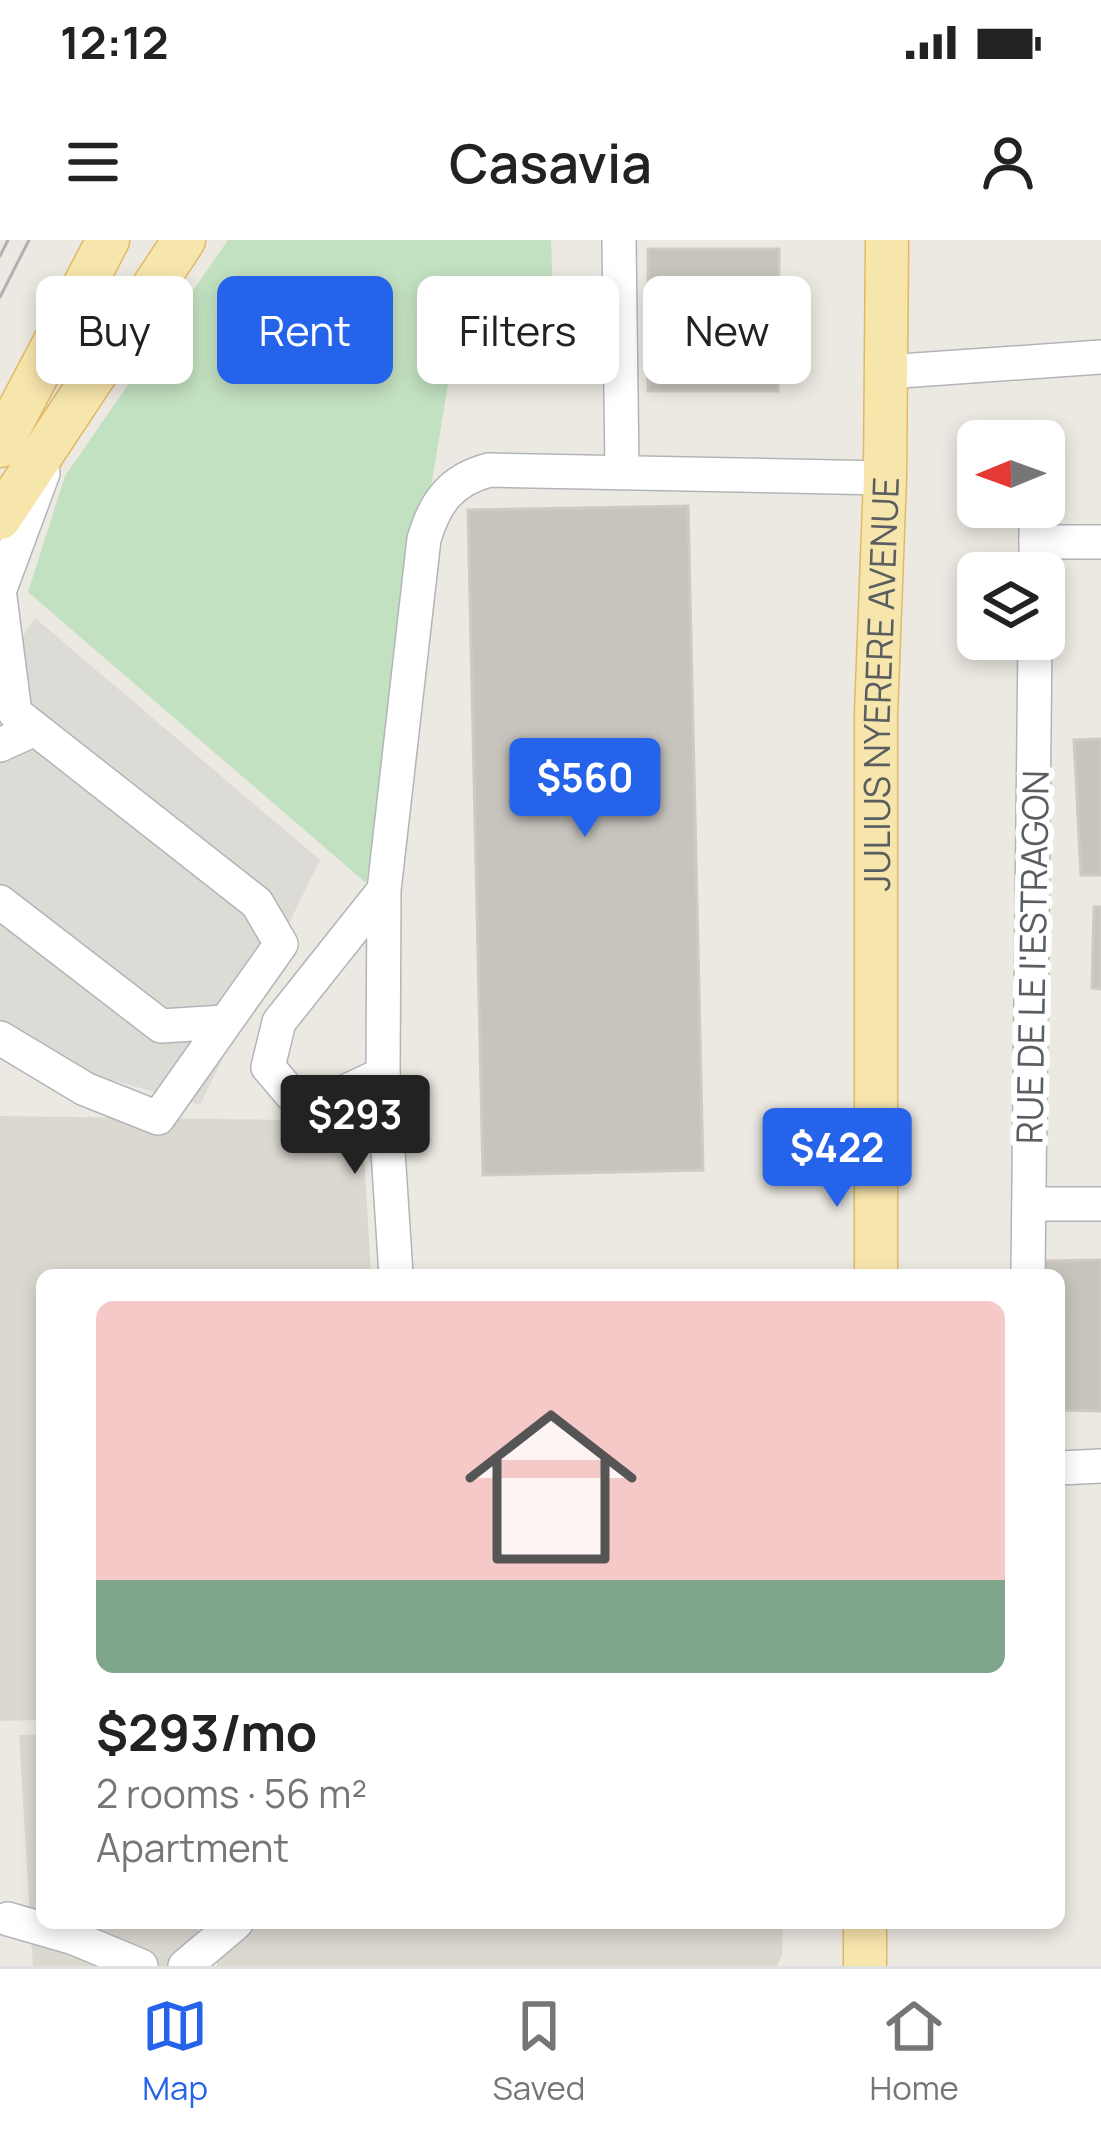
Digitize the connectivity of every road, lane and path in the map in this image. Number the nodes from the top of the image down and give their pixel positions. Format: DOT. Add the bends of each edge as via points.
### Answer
graph roads {
  1 [pos="108,240"];
  2 [pos="128,240"];
  3 [pos="184,240"];
  4 [pos="619,240"];
  5 [pos="887,240"];
  6 [pos="1101,357"];
  7 [pos="886,372"];
  8 [pos="29,389"];
  9 [pos="63,421"];
  10 [pos="0,446"];
  11 [pos="622,471"];
  12 [pos="885,478"];
  13 [pos="0,518"];
  14 [pos="1101,542"];
  15 [pos="1058,552"];
  16 [pos="0,593"];
  17 [pos="1035,660"];
  18 [pos="35,729"];
  19 [pos="0,745"];
  20 [pos="384,890"];
  21 [pos="0,902"];
  22 [pos="225,1022"];
  23 [pos="0,1038"];
  24 [pos="382,1074"];
  25 [pos="875,1135"];
  26 [pos="1029,1204"];
  27 [pos="1101,1204"];
  28 [pos="396,1269"];
  29 [pos="861,1269"];
  30 [pos="876,1269"];
  31 [pos="902,1269"];
  32 [pos="1028,1269"];
  33 [pos="1101,1466"];
  34 [pos="1065,1468"];
  35 [pos="8,1919"];
  36 [pos="36,1927"];
  37 [pos="43,1929"];
  38 [pos="229,1929"];
  39 [pos="865,1929"];
  40 [pos="141,1966"];
  41 [pos="185,1966"];
  42 [pos="865,1966"];
  1 -- 8 [label="main road"];
  2 -- 8 [label="main road"];
  3 -- 9 [label="main road"];
  4 -- 11 [label="street"];
  5 -- 7 [label="main road, JULIUS NYERERE AVENUE"];
  6 -- 7 [label="street"];
  7 -- 12 [label="main road, JULIUS NYERERE AVENUE"];
  8 -- 10 [label="main road"];
  9 -- 13 [label="main road"];
  9 -- 16 [label="street"];
  11 -- 12 [label="street"];
  11 -- 20 [label="street" via="490,470 468,476 433,510"];
  12 -- 25 [label="main road, JULIUS NYERERE AVENUE"];
  14 -- 15 [label="street"];
  16 -- 18 [label="street" via="15,712"];
  17 -- 26 [label="street, RUE DE LE I'ESTRAGON"];
  18 -- 19 [label="street"];
  18 -- 22 [label="street" via="257,903 280,944"];
  20 -- 24 [label="street"];
  20 -- 24 [label="street" via="279,1022 268,1067 290,1094 336,1096"];
  21 -- 22 [label="street" via="161,1026"];
  22 -- 23 [label="street" via="158,1118 85,1089"];
  24 -- 28 [label="street"];
  25 -- 29 [label="main road, JULIUS NYERERE AVENUE" via="860,1199"];
  25 -- 30 [label="main road, JULIUS NYERERE AVENUE"];
  25 -- 31 [label="main road"];
  26 -- 27 [label="street"];
  26 -- 32 [label="street, RUE DE LE I'ESTRAGON"];
  33 -- 34 [label="street"];
  35 -- 36 [label="street"];
  37 -- 40 [label="street"];
  38 -- 41 [label="street"];
  39 -- 42 [label="main road"];
}
